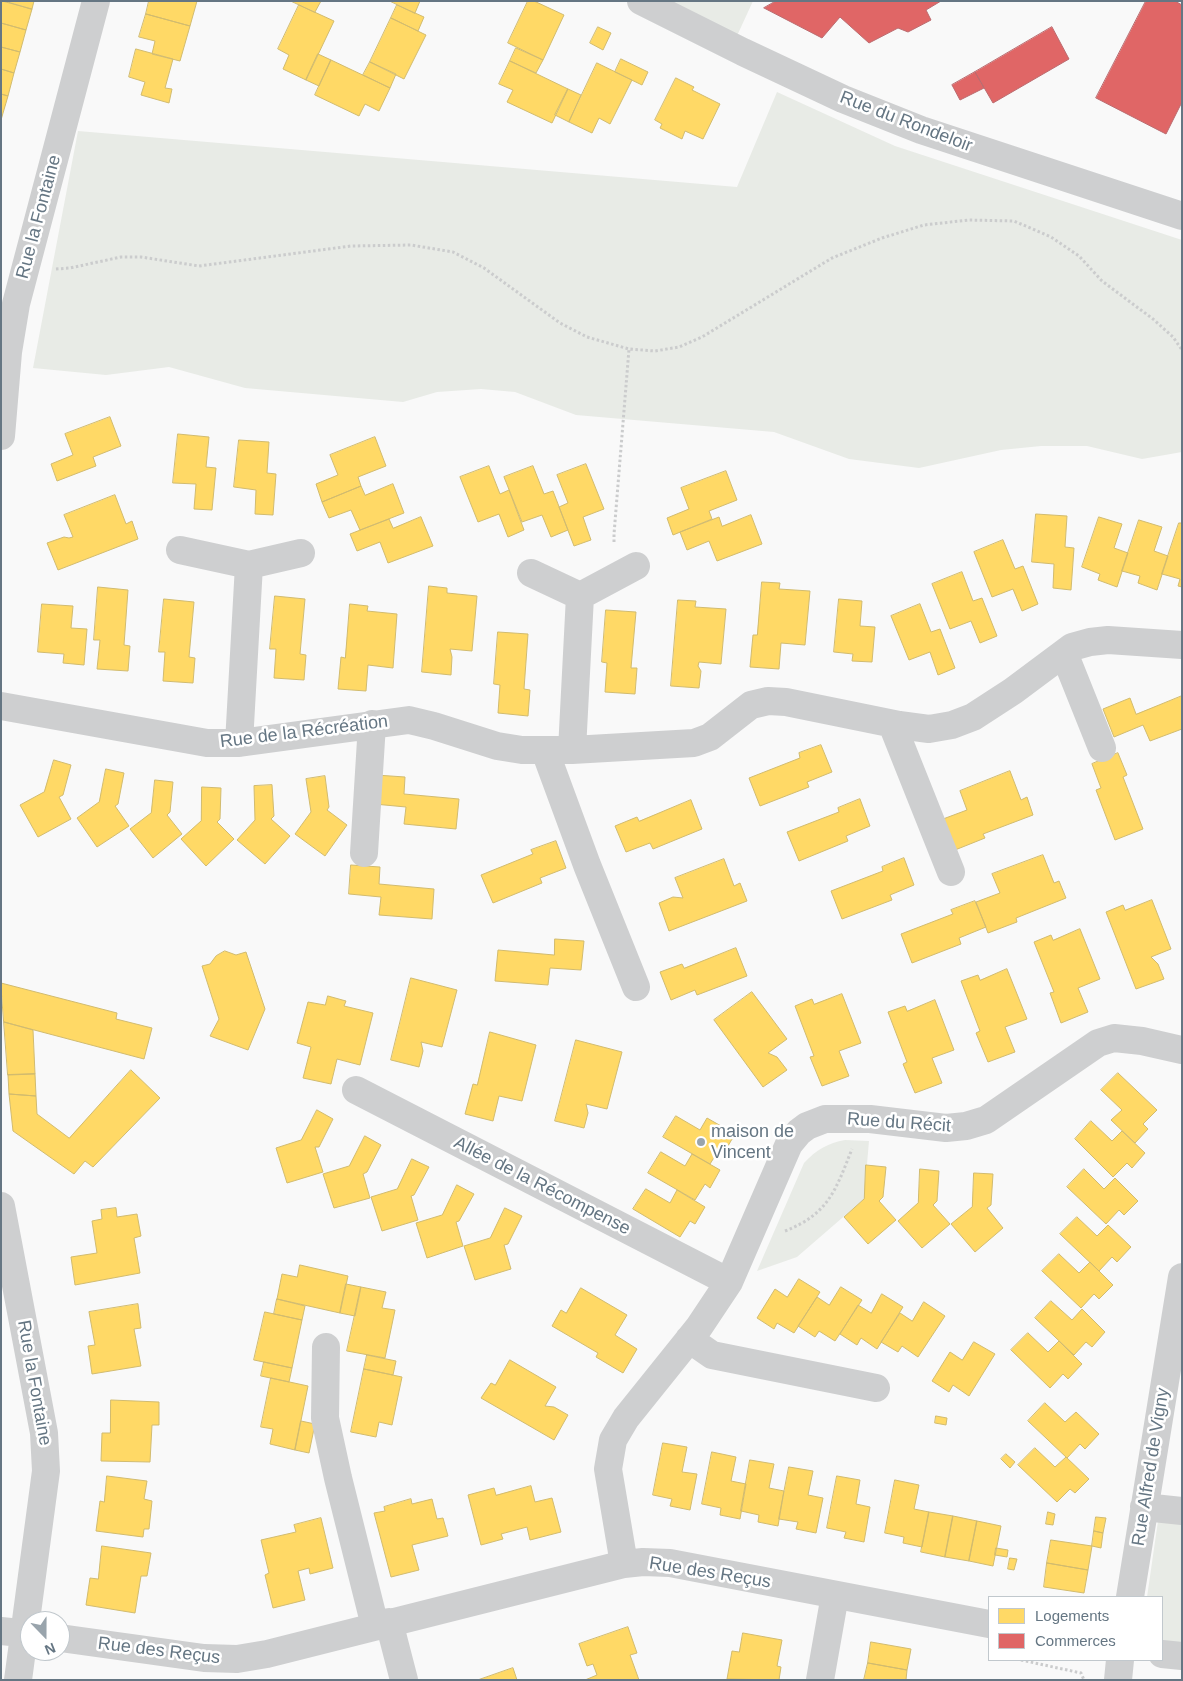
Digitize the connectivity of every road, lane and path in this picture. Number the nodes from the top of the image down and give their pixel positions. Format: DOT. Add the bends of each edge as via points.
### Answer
graph roads {
  1 [pos="96,1"];
  2 [pos="641,1"];
  3 [pos="1182,216"];
  4 [pos="26,263"];
  5 [pos="629,349"];
  6 [pos="1182,350"];
  7 [pos="1,436"];
  8 [pos="180,550"];
  9 [pos="301,553"];
  10 [pos="249,565"];
  11 [pos="626,571"];
  12 [pos="531,573"];
  13 [pos="580,596"];
  14 [pos="1182,645"];
  15 [pos="1064,653"];
  16 [pos="1,706"];
  17 [pos="372,724"];
  18 [pos="892,724"];
  19 [pos="239,743"];
  20 [pos="1102,748"];
  21 [pos="572,750"];
  22 [pos="545,751"];
  23 [pos="364,853"];
  24 [pos="951,872"];
  25 [pos="636,987"];
  26 [pos="1182,1050"];
  27 [pos="356,1090"];
  28 [pos="856,1119"];
  29 [pos="1,1206"];
  30 [pos="781,1232"];
  31 [pos="1182,1277"];
  32 [pos="728,1282"];
  33 [pos="1179,1308"];
  34 [pos="689,1339"];
  35 [pos="326,1347"];
  36 [pos="876,1388"];
  37 [pos="1144,1507"];
  38 [pos="1182,1511"];
  39 [pos="624,1564"];
  40 [pos="835,1595"];
  41 [pos="1130,1596"];
  42 [pos="382,1624"];
  43 [pos="988,1624"];
  44 [pos="19,1633"];
  45 [pos="70,1639"];
  46 [pos="1163,1654"];
  47 [pos="1182,1656"];
  48 [pos="1026,1661"];
  49 [pos="1120,1661"];
  50 [pos="18,1680"];
  51 [pos="404,1680"];
  52 [pos="820,1680"];
  53 [pos="1084,1680"];
  54 [pos="1118,1680"];
  1 -- 4 [label="street, Rue la Fontaine"];
  2 -- 3 [label="street, Rue du Rondeloir" via="843,99 921,130"];
  4 -- 5 [label="path" via="53,269 141,257 199,266 351,246 411,245 453,252 484,268 560,323 587,337"];
  4 -- 7 [label="street, Rue la Fontaine" via="8,352"];
  5 -- 6 [label="path" via="655,351 679,348 832,258 924,225 969,220 1014,221 1051,237 1153,319"];
  5 -- 11 [label="path" via="614,534"];
  8 -- 10 [label="street"];
  9 -- 10 [label="street"];
  10 -- 19 [label="street"];
  11 -- 13 [label="street"];
  12 -- 13 [label="street"];
  13 -- 21 [label="street"];
  14 -- 15 [label="street, Rue de la Récréation" via="1108,640 1072,647"];
  15 -- 18 [label="street, Rue de la Récréation" via="973,717 929,729"];
  15 -- 20 [label="street"];
  16 -- 19 [label="street, Rue de la Récréation" via="207,743"];
  17 -- 19 [label="street, Rue de la Récréation"];
  17 -- 22 [label="street, Rue de la Récréation" via="409,720 497,746"];
  17 -- 23 [label="street"];
  18 -- 21 [label="street, Rue de la Récréation" via="768,701 751,705 710,737 694,743"];
  18 -- 24 [label="street"];
  21 -- 22 [label="street, Rue de la Récréation"];
  22 -- 25 [label="street"];
  26 -- 28 [label="street, Rue du Récit" via="1114,1038 1098,1043 986,1120 966,1126 946,1128"];
  27 -- 32 [label="street, Allée de la Récompense"];
  28 -- 30 [label="path" via="855,1140 832,1196 806,1222"];
  28 -- 32 [label="street, Rue du Récit" via="825,1119 807,1126 789,1144"];
  29 -- 44 [label="street, Rue la Fontaine" via="46,1451 46,1471"];
  31 -- 33 [label="street, Rue Alfred de Vigny"];
  32 -- 34 [label="street, Rue du Récit"];
  33 -- 37 [label="street, Rue Alfred de Vigny"];
  34 -- 36 [label="street" via="712,1355"];
  34 -- 39 [label="street, Rue du Récit" via="626,1418 613,1440 608,1468"];
  35 -- 42 [label="street" via="325,1418 338,1478"];
  37 -- 38 [label="street"];
  37 -- 41 [label="street, Rue Alfred de Vigny"];
  39 -- 40 [label="street, Rue des Reçus" via="670,1563"];
  39 -- 42 [label="street, Rue des Reçus"];
  40 -- 43 [label="street, Rue des Reçus"];
  40 -- 52 [label="street"];
  42 -- 45 [label="street, Rue des Reçus" via="237,1659 204,1658"];
  42 -- 51 [label="street"];
  44 -- 50 [label="street, Rue la Fontaine"];
  46 -- 47 [label="street"];
  48 -- 53 [label="path" via="1081,1673"];
  49 -- 54 [label="street"];
}
